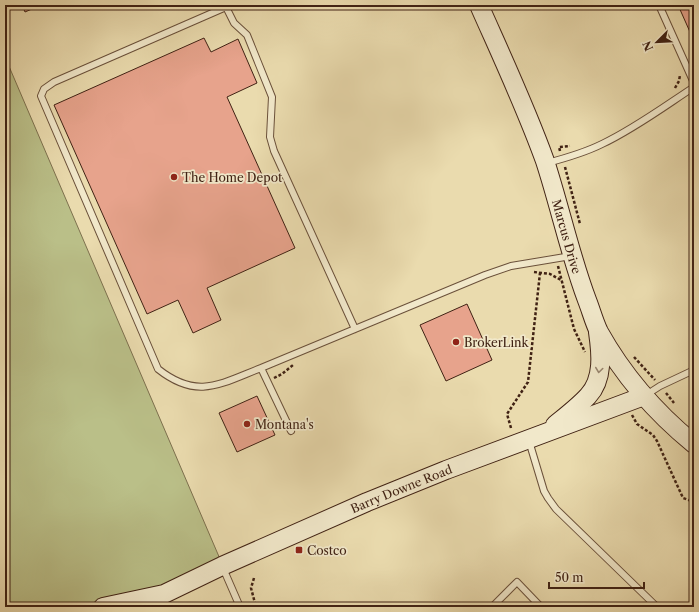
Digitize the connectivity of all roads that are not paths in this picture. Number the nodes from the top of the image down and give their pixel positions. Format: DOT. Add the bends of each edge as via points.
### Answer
graph roads {
  1 [pos="480,5"];
  2 [pos="659,5"];
  3 [pos="228,6"];
  4 [pos="694,83"];
  5 [pos="694,87"];
  6 [pos="545,163"];
  7 [pos="573,256"];
  8 [pos="355,329"];
  9 [pos="598,331"];
  10 [pos="261,368"];
  11 [pos="694,370"];
  12 [pos="644,396"];
  13 [pos="291,431"];
  14 [pos="545,433"];
  15 [pos="528,439"];
  16 [pos="694,444"];
  17 [pos="222,566"];
  18 [pos="164,594"];
  19 [pos="103,607"];
  20 [pos="150,607"];
  21 [pos="240,607"];
  22 [pos="492,607"];
  23 [pos="541,607"];
  24 [pos="657,607"];
  1 -- 6 [label="street, Marcus Drive"];
  2 -- 4 [label="lane"];
  3 -- 8 [label="lane" via="234,23 247,35 272,97 270,137 274,151"];
  3 -- 10 [label="lane" via="54,82 44,89 40,96 158,369 187,386 203,387 220,384"];
  5 -- 6 [label="lane" via="610,140 590,150"];
  6 -- 7 [label="street, Marcus Drive"];
  7 -- 8 [label="lane" via="511,266"];
  7 -- 9 [label="street, Marcus Drive"];
  8 -- 10 [label="lane"];
  9 -- 12 [label="street, Marcus Drive"];
  9 -- 14 [label="street, one-way" via="599,376 593,388 589,395"];
  10 -- 13 [label="lane"];
  11 -- 12 [label="lane"];
  12 -- 14 [label="street, Barry Downe Road"];
  12 -- 16 [label="street, Marcus Drive" via="671,425"];
  14 -- 15 [label="street, Barry Downe Road"];
  15 -- 17 [label="street, Barry Downe Road" via="374,499"];
  15 -- 24 [label="lane" via="548,498 556,509"];
  17 -- 18 [label="street, Barry Downe Road"];
  17 -- 21 [label="lane"];
  18 -- 19 [label="street, Barry Downe Road"];
  18 -- 20 [label="street, Barry Downe Road"];
  22 -- 23 [label="lane" via="517,582"];
}
